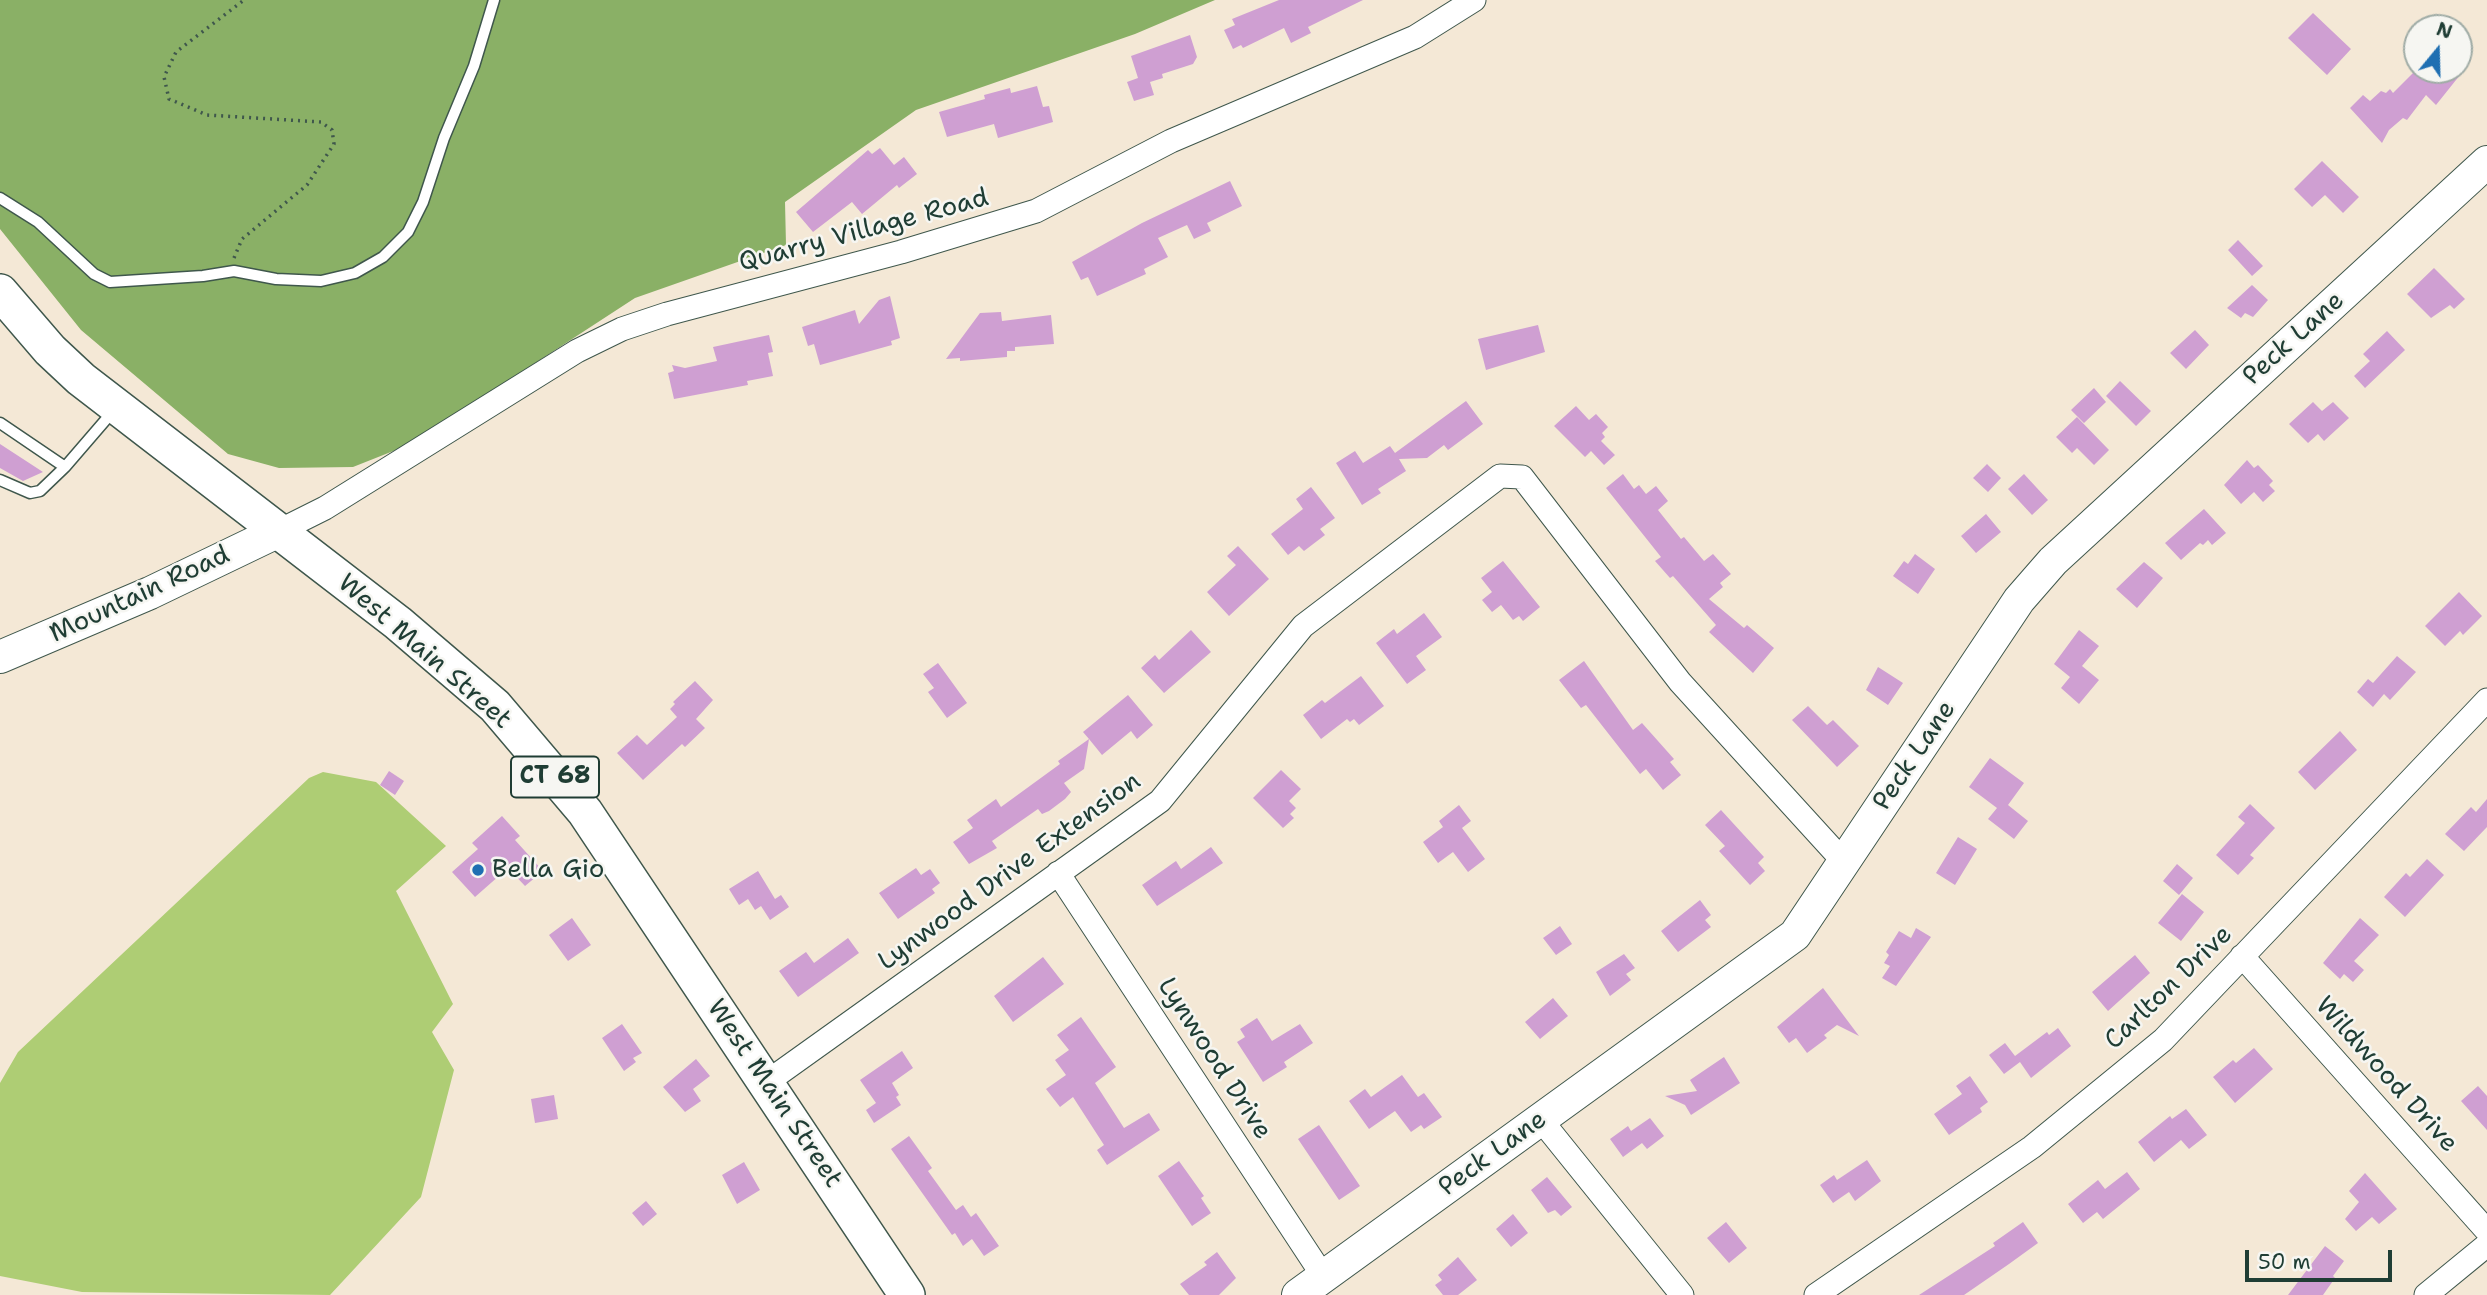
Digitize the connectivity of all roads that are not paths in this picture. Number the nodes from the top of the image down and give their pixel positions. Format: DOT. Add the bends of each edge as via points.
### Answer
graph roads {
  1 [pos="494,0"];
  2 [pos="1474,0"];
  3 [pos="2487,162"];
  4 [pos="0,198"];
  5 [pos="0,293"];
  6 [pos="117,407"];
  7 [pos="0,423"];
  8 [pos="65,467"];
  9 [pos="0,480"];
  10 [pos="279,531"];
  11 [pos="0,657"];
  12 [pos="2487,700"];
  13 [pos="1844,862"];
  14 [pos="1058,873"];
  15 [pos="2242,956"];
  16 [pos="767,1082"];
  17 [pos="1541,1120"];
  18 [pos="2487,1231"];
  19 [pos="2487,1245"];
  20 [pos="1323,1276"];
  21 [pos="907,1295"];
  22 [pos="1298,1295"];
  23 [pos="1682,1295"];
  24 [pos="1816,1295"];
  25 [pos="2426,1295"];
  1 -- 4 [label="lane" via="474,66 408,232 383,257 355,273 321,281 234,271 110,282 94,274 38,222"];
  2 -- 10 [label="street, Quarry Village Road" via="1415,37 1171,141 1036,211 622,329 577,351 326,508"];
  3 -- 13 [label="street, Peck Lane" via="2053,561 2019,600"];
  5 -- 6 [label="main road, West Main Street / CT 68" via="50,350"];
  6 -- 8 [label="lane"];
  6 -- 10 [label="main road, West Main Street / CT 68"];
  7 -- 8 [label="lane"];
  8 -- 9 [label="lane" via="40,491 30,493"];
  10 -- 11 [label="street, Mountain Road"];
  10 -- 16 [label="main road, West Main Street / CT 68" via="495,706 585,812"];
  12 -- 15 [label="street, Carlton Drive"];
  13 -- 14 [label="street, Lynwood Drive Extension" via="1680,682 1522,477 1500,476 1303,626 1160,801"];
  13 -- 17 [label="street, Peck Lane" via="1795,934"];
  14 -- 16 [label="street, Lynwood Drive Extension"];
  14 -- 20 [label="street, Lynwood Drive"];
  15 -- 18 [label="street, Wildwood Drive"];
  15 -- 24 [label="street, Carlton Drive" via="2163,1040 2032,1147"];
  16 -- 21 [label="main road, West Main Street / CT 68"];
  17 -- 20 [label="street, Peck Lane"];
  17 -- 23 [label="street"];
  19 -- 25 [label="street"];
  20 -- 22 [label="street, Peck Lane"];
}
